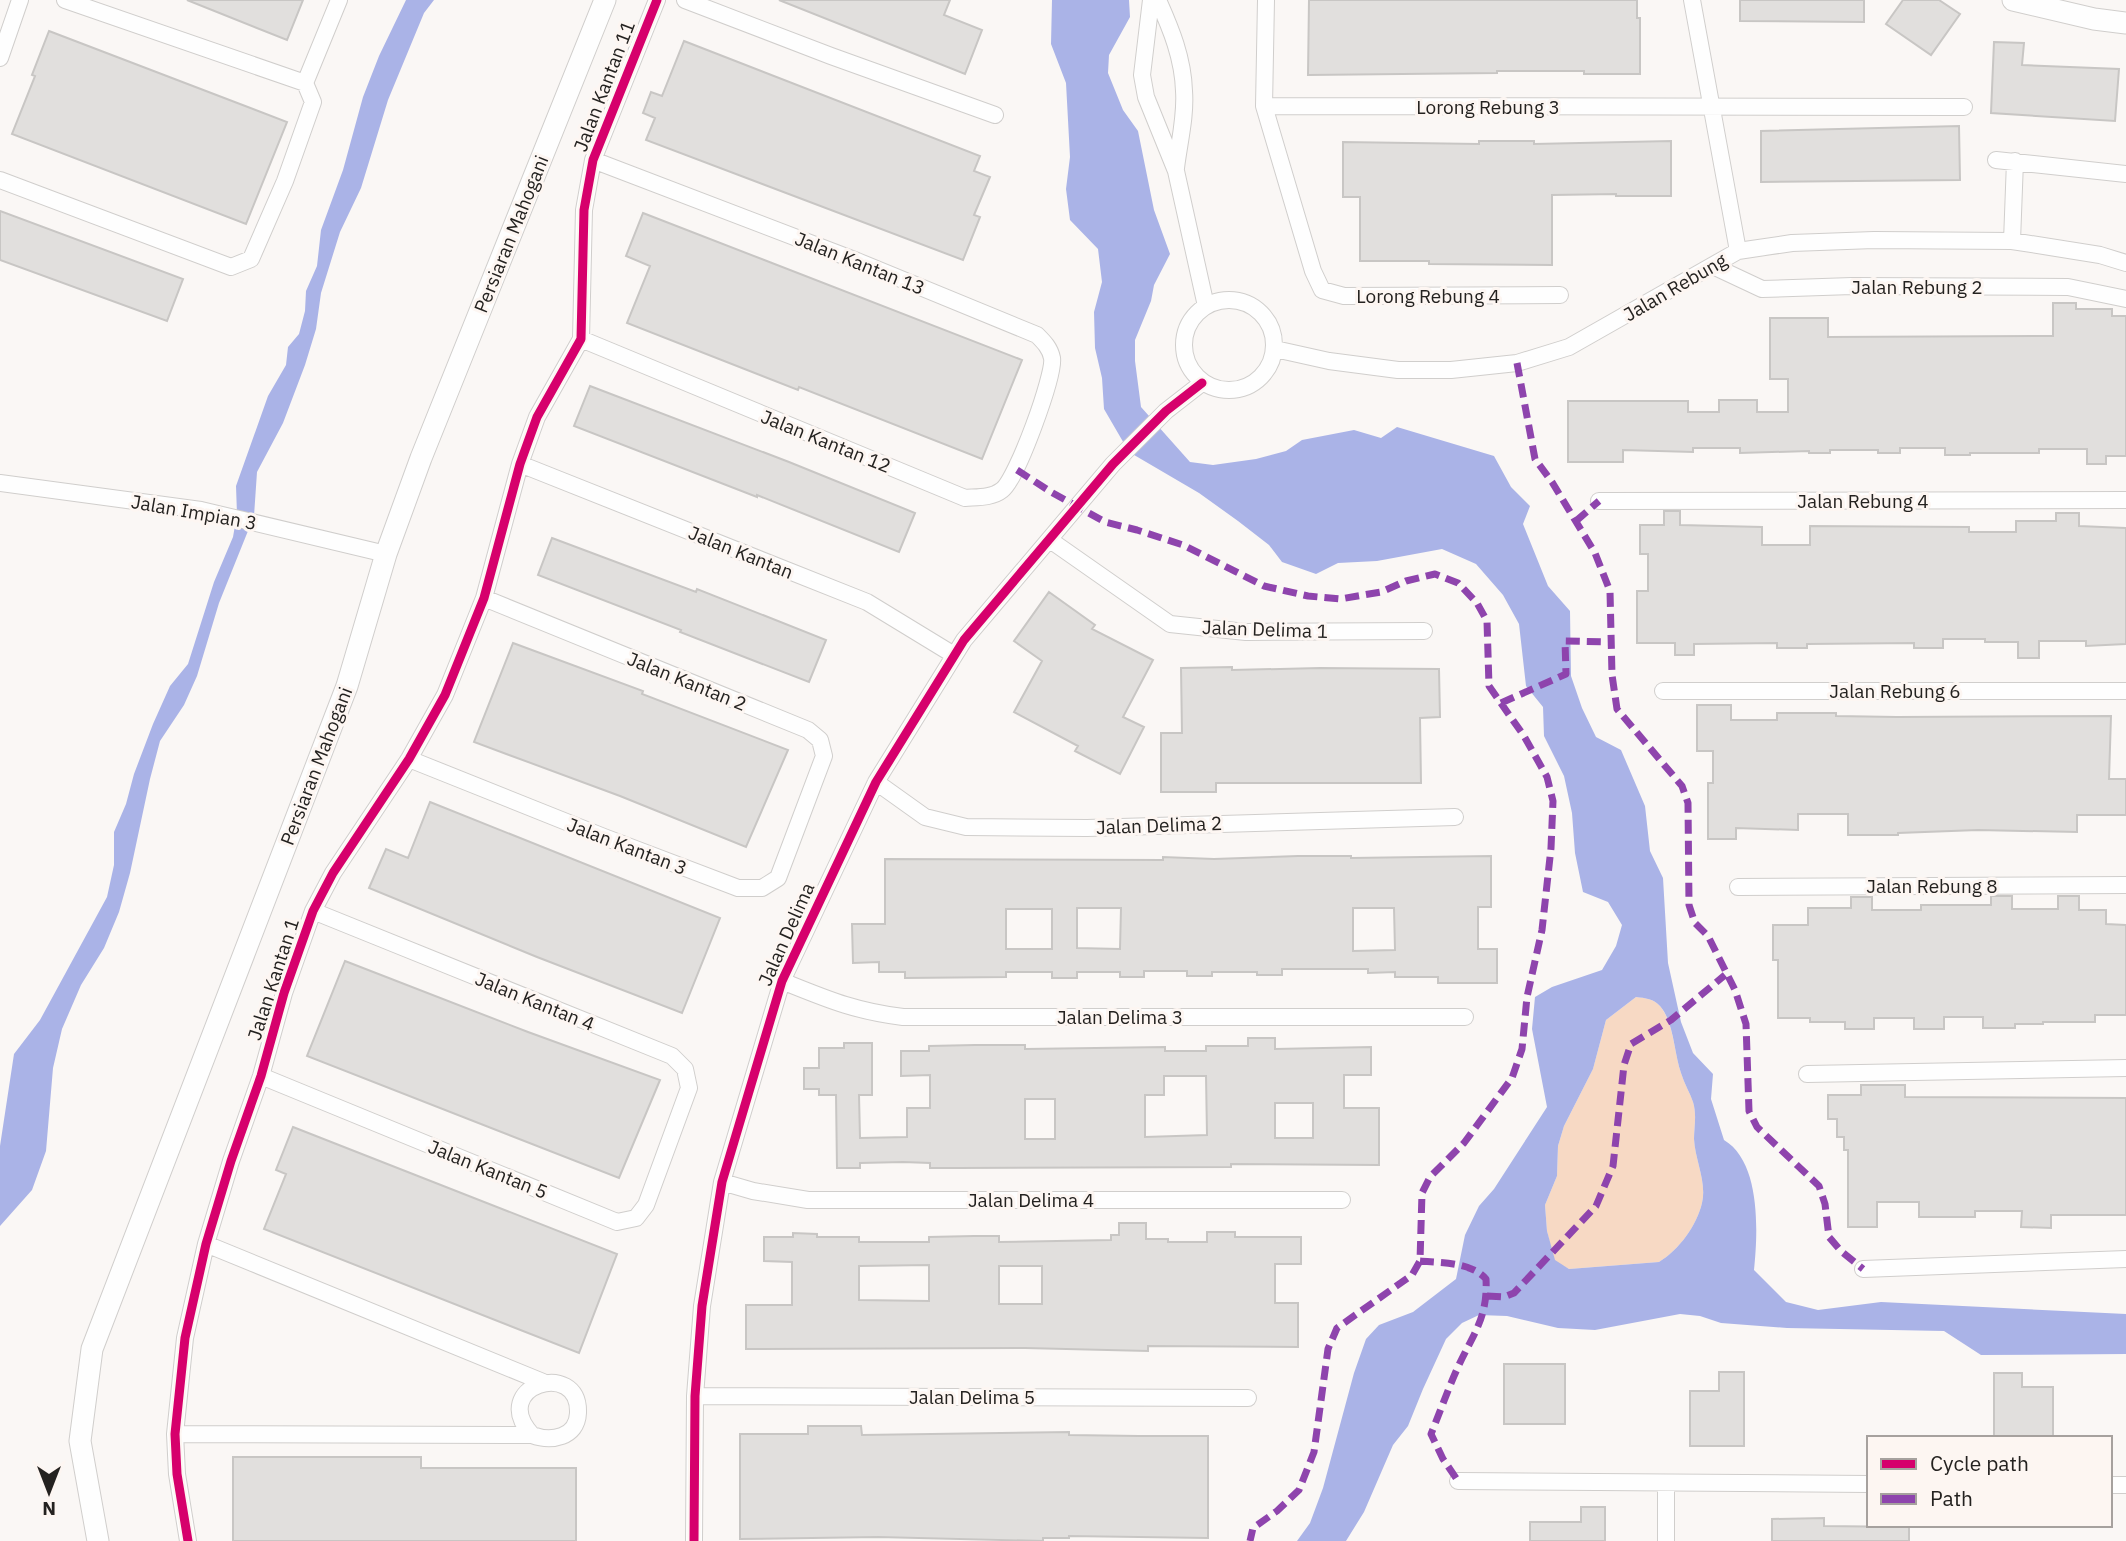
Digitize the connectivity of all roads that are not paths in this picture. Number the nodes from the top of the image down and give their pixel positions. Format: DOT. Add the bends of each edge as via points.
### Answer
graph roads {
  1 [pos="20,0"];
  2 [pos="65,0"];
  3 [pos="339,0"];
  4 [pos="605,0"];
  5 [pos="657,0"];
  6 [pos="685,0"];
  7 [pos="1150,0"];
  8 [pos="1158,0"];
  9 [pos="1266,0"];
  10 [pos="1692,0"];
  11 [pos="2013,0"];
  12 [pos="2126,23"];
  13 [pos="0,58"];
  14 [pos="306,83"];
  15 [pos="1264,106"];
  16 [pos="1964,107"];
  17 [pos="1712,108"];
  18 [pos="995,115"];
  19 [pos="593,160"];
  20 [pos="1996,160"];
  21 [pos="2015,161"];
  22 [pos="1176,171"];
  23 [pos="2126,174"];
  24 [pos="0,180"];
  25 [pos="2012,242"];
  26 [pos="1738,251"];
  27 [pos="2126,263"];
  28 [pos="1713,266"];
  29 [pos="1560,295"];
  30 [pos="2126,299"];
  31 [pos="1206,306"];
  32 [pos="581,340"];
  33 [pos="1275,349"];
  34 [pos="1202,383"];
  35 [pos="1035,422"];
  36 [pos="520,464"];
  37 [pos="0,483"];
  38 [pos="2126,500"];
  39 [pos="1599,501"];
  40 [pos="1050,540"];
  41 [pos="386,554"];
  42 [pos="484,598"];
  43 [pos="1424,631"];
  44 [pos="954,655"];
  45 [pos="1663,691"];
  46 [pos="2126,691"];
  47 [pos="409,759"];
  48 [pos="876,782"];
  49 [pos="803,809"];
  50 [pos="1455,817"];
  51 [pos="2126,885"];
  52 [pos="1738,887"];
  53 [pos="313,911"];
  54 [pos="782,981"];
  55 [pos="1465,1017"];
  56 [pos="2126,1068"];
  57 [pos="1807,1074"];
  58 [pos="261,1076"];
  59 [pos="670,1139"];
  60 [pos="722,1182"];
  61 [pos="1342,1200"];
  62 [pos="206,1244"];
  63 [pos="2126,1259"];
  64 [pos="1863,1269"];
  65 [pos="543,1382"];
  66 [pos="695,1396"];
  67 [pos="1248,1398"];
  68 [pos="175,1434"];
  69 [pos="533,1435"];
  70 [pos="1458,1481"];
  71 [pos="1666,1483"];
  72 [pos="1867,1484"];
  73 [pos="98,1541"];
  74 [pos="188,1541"];
  75 [pos="694,1541"];
  76 [pos="1666,1541"];
  1 -- 13 [label="street"];
  2 -- 14 [label="street"];
  3 -- 14 [label="street"];
  4 -- 41 [label="main road, Persiaran Mahogani"];
  5 -- 19 [label="street, Jalan Kantan 11"];
  6 -- 18 [label="street"];
  7 -- 22 [label="street" via="1142,75 1146,97"];
  8 -- 22 [label="street" via="1172,32 1185,92"];
  9 -- 15 [label="street"];
  10 -- 17 [label="street"];
  11 -- 12 [label="main road"];
  14 -- 24 [label="street" via="313,102 285,181 251,259 231,267"];
  15 -- 17 [label="street, Lorong Rebung 3"];
  15 -- 29 [label="street, Lorong Rebung 4" via="1322,290 1344,296"];
  16 -- 17 [label="street, Lorong Rebung 3"];
  17 -- 26 [label="street"];
  19 -- 32 [label="street, Jalan Kantan 11" via="584,210"];
  19 -- 35 [label="street, Jalan Kantan 13" via="1037,335 1053,360"];
  20 -- 21 [label="street"];
  21 -- 23 [label="street"];
  21 -- 25 [label="street"];
  22 -- 31 [label="street"];
  25 -- 26 [label="street, Jalan Rebung" via="1874,240"];
  25 -- 27 [label="street, Jalan Rebung"];
  26 -- 28 [label="street, Jalan Rebung"];
  28 -- 30 [label="street, Jalan Rebung 2" via="1762,289 2068,288"];
  28 -- 33 [label="street, Jalan Rebung" via="1569,347 1517,363 1398,370"];
  31 -- 33 [label="street" via="1233,300 1253,307 1268,322"];
  31 -- 34 [label="street" via="1194,315 1183,343 1191,372"];
  32 -- 35 [label="street, Jalan Kantan 12" via="965,498 1003,490 1017,470"];
  32 -- 36 [label="street, Jalan Kantan 11" via="537,417"];
  33 -- 34 [label="street" via="1262,378 1248,387 1217,390"];
  34 -- 40 [label="street, Jalan Delima" via="1166,411 1113,464"];
  36 -- 42 [label="street, Jalan Kantan 1"];
  36 -- 44 [label="street, Jalan Kantan" via="867,602"];
  37 -- 41 [label="street, Jalan Impian 3" via="201,510"];
  38 -- 39 [label="street, Jalan Rebung 4"];
  40 -- 43 [label="street, Jalan Delima 1" via="1170,624 1246,632"];
  40 -- 44 [label="street, Jalan Delima"];
  41 -- 73 [label="main road, Persiaran Mahogani" via="347,686 92,1349 80,1441"];
  42 -- 47 [label="street, Jalan Kantan 1" via="445,695"];
  42 -- 49 [label="street, Jalan Kantan 2" via="808,730 820,740 824,756"];
  44 -- 48 [label="street, Jalan Delima"];
  45 -- 46 [label="street, Jalan Rebung 6"];
  47 -- 49 [label="street, Jalan Kantan 3" via="738,888 762,888 778,878"];
  47 -- 53 [label="street, Jalan Kantan 1" via="332,873"];
  48 -- 50 [label="street, Jalan Delima 2" via="925,817 966,827"];
  48 -- 54 [label="street, Jalan Delima"];
  51 -- 52 [label="street, Jalan Rebung 8"];
  53 -- 58 [label="street, Jalan Kantan 1"];
  53 -- 59 [label="street, Jalan Kantan 4" via="672,1056 685,1069 689,1088"];
  54 -- 55 [label="street, Jalan Delima 3" via="840,1005 903,1017"];
  54 -- 60 [label="street, Jalan Delima"];
  56 -- 57 [label="street"];
  58 -- 59 [label="street, Jalan Kantan 5" via="617,1222 636,1218 646,1205"];
  58 -- 62 [label="street, Jalan Kantan 1"];
  60 -- 61 [label="street, Jalan Delima 4" via="808,1200"];
  60 -- 66 [label="street, Jalan Delima" via="702,1306"];
  62 -- 65 [label="street"];
  62 -- 68 [label="street, Jalan Kantan 1" via="185,1338"];
  63 -- 64 [label="street"];
  65 -- 69 [label="street" via="522,1399 523,1425"];
  65 -- 69 [label="street" via="569,1390 577,1402 578,1416 572,1429 560,1437 546,1440"];
  66 -- 67 [label="street, Jalan Delima 5"];
  66 -- 75 [label="street, Jalan Delima"];
  68 -- 69 [label="street"];
  68 -- 74 [label="street, Jalan Kantan 1"];
  70 -- 71 [label="street"];
  71 -- 72 [label="street"];
  71 -- 76 [label="street"];
}
